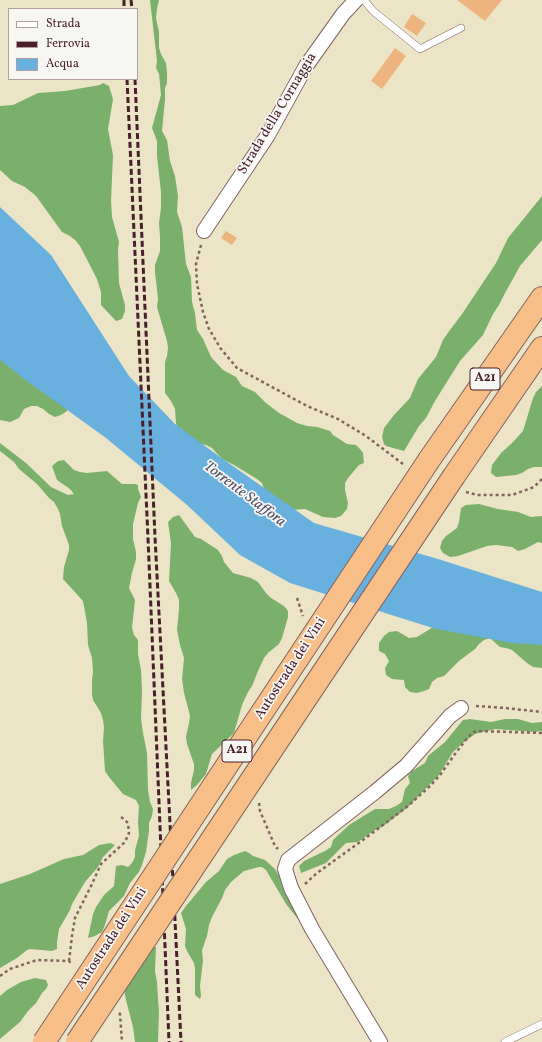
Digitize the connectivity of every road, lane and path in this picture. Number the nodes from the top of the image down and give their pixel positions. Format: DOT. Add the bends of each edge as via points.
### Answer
graph roads {
  1 [pos="356,0"];
  2 [pos="364,0"];
  3 [pos="461,28"];
  4 [pos="204,231"];
  5 [pos="542,298"];
  6 [pos="542,348"];
  7 [pos="407,468"];
  8 [pos="542,479"];
  9 [pos="459,484"];
  10 [pos="461,708"];
  11 [pos="542,712"];
  12 [pos="542,733"];
  13 [pos="119,815"];
  14 [pos="294,893"];
  15 [pos="69,961"];
  16 [pos="542,1024"];
  17 [pos="44,1042"];
  18 [pos="77,1042"];
  19 [pos="380,1042"];
  20 [pos="505,1042"];
  1 -- 4 [label="street, Strada della Cornaggia" via="306,66 268,135"];
  2 -- 3 [label="lane" via="373,11 420,48"];
  4 -- 7 [label="path" via="196,264 203,312 209,329 221,349 237,368 307,406 338,419 366,436"];
  5 -- 17 [label="highway, Autostrada dei Vini / A21, bridge" via="429,460"];
  6 -- 9 [label="highway, Autostrada dei Vini / A21"];
  8 -- 9 [label="path" via="534,486 512,495 477,495"];
  9 -- 18 [label="highway, Autostrada dei Vini / A21, bridge"];
  10 -- 11 [label="path" via="473,706"];
  10 -- 14 [label="street" via="450,716 401,770 288,860 285,869"];
  12 -- 14 [label="path" via="474,732 440,775 408,806"];
  13 -- 15 [label="path" via="128,823 129,833 125,842 101,864 75,918"];
  14 -- 19 [label="street" via="312,929"];
  16 -- 20 [label="lane"];
}
